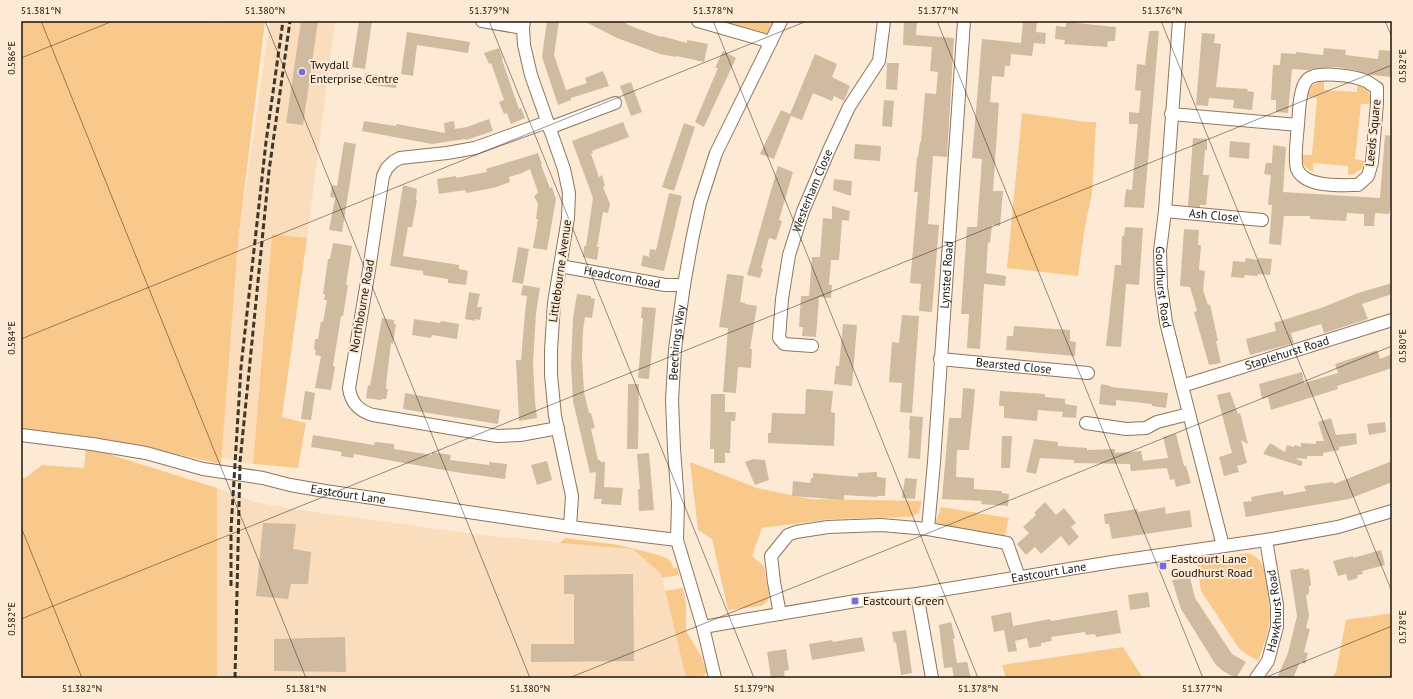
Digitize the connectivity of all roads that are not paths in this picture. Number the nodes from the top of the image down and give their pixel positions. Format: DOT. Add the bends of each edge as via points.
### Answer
graph roads {
  1 [pos="482,21"];
  2 [pos="698,21"];
  3 [pos="781,21"];
  4 [pos="884,21"];
  5 [pos="964,21"];
  6 [pos="1179,21"];
  7 [pos="523,24"];
  8 [pos="771,42"];
  9 [pos="615,103"];
  10 [pos="1171,114"];
  11 [pos="548,125"];
  12 [pos="1298,125"];
  13 [pos="1165,210"];
  14 [pos="1262,220"];
  15 [pos="560,266"];
  16 [pos="684,285"];
  17 [pos="1392,320"];
  18 [pos="812,346"];
  19 [pos="940,359"];
  20 [pos="1088,372"];
  21 [pos="1182,386"];
  22 [pos="1189,414"];
  23 [pos="1086,423"];
  24 [pos="558,428"];
  25 [pos="21,435"];
  26 [pos="1392,511"];
  27 [pos="570,527"];
  28 [pos="928,529"];
  29 [pos="677,540"];
  30 [pos="1266,540"];
  31 [pos="1223,546"];
  32 [pos="1019,577"];
  33 [pos="917,594"];
  34 [pos="780,614"];
  35 [pos="703,627"];
  36 [pos="715,678"];
  37 [pos="932,678"];
  38 [pos="1256,678"];
  1 -- 7 [label="street"];
  2 -- 8 [label="street"];
  3 -- 8 [label="street, Beechings Way"];
  4 -- 18 [label="street, Westerham Close" via="880,61 849,107 828,150 802,211 789,255 779,338 784,344"];
  5 -- 19 [label="street, Lynsted Road"];
  6 -- 10 [label="street, Goudhurst Road"];
  7 -- 11 [label="street, Littlebourne Avenue" via="524,45 531,74"];
  8 -- 16 [label="street, Beechings Way" via="716,153 700,203"];
  9 -- 11 [label="street, Northbourne Road"];
  10 -- 12 [label="street"];
  10 -- 13 [label="street, Goudhurst Road"];
  11 -- 15 [label="street, Littlebourne Avenue" via="564,169 569,193 568,218"];
  11 -- 24 [label="street, Northbourne Road" via="465,150 403,157 387,168 383,176 348,386 356,406 363,412 373,415 497,436"];
  12 -- 12 [label="street, Leeds Square" via="1302,88 1307,80 1319,74 1356,78 1368,81 1377,88 1372,162 1368,176 1358,185 1311,182 1303,177 1297,169"];
  13 -- 14 [label="street, Ash Close"];
  13 -- 21 [label="street, Goudhurst Road" via="1160,251 1161,286 1166,322"];
  15 -- 16 [label="street, Headcorn Road" via="665,285"];
  15 -- 24 [label="street, Littlebourne Avenue" via="554,303 551,350 553,396"];
  16 -- 29 [label="street, Beechings Way" via="675,349 672,400 678,503"];
  17 -- 21 [label="street, Staplehurst Road"];
  19 -- 20 [label="street, Bearsted Close"];
  19 -- 28 [label="street, Lynsted Road"];
  21 -- 22 [label="street, Goudhurst Road"];
  22 -- 23 [label="street" via="1157,422 1146,428 1126,429"];
  22 -- 31 [label="street, Goudhurst Road"];
  24 -- 27 [label="street, Littlebourne Avenue" via="572,493"];
  25 -- 27 [label="street, Eastcourt Lane" via="146,453 204,469 258,477 325,492"];
  26 -- 30 [label="street, Eastcourt Lane" via="1338,527"];
  27 -- 29 [label="street, Eastcourt Lane"];
  28 -- 32 [label="street" via="1007,543"];
  28 -- 34 [label="street" via="881,525 828,527 788,535 771,556"];
  29 -- 35 [label="street, Beechings Way"];
  30 -- 31 [label="street, Eastcourt Lane"];
  30 -- 38 [label="street, Hawkhurst Road" via="1277,604 1277,627 1268,661"];
  31 -- 32 [label="street, Eastcourt Lane"];
  32 -- 33 [label="street, Eastcourt Lane"];
  33 -- 34 [label="street, Eastcourt Lane"];
  33 -- 37 [label="street"];
  34 -- 35 [label="street, Eastcourt Lane"];
  35 -- 36 [label="street, Beechings Way"];
}
